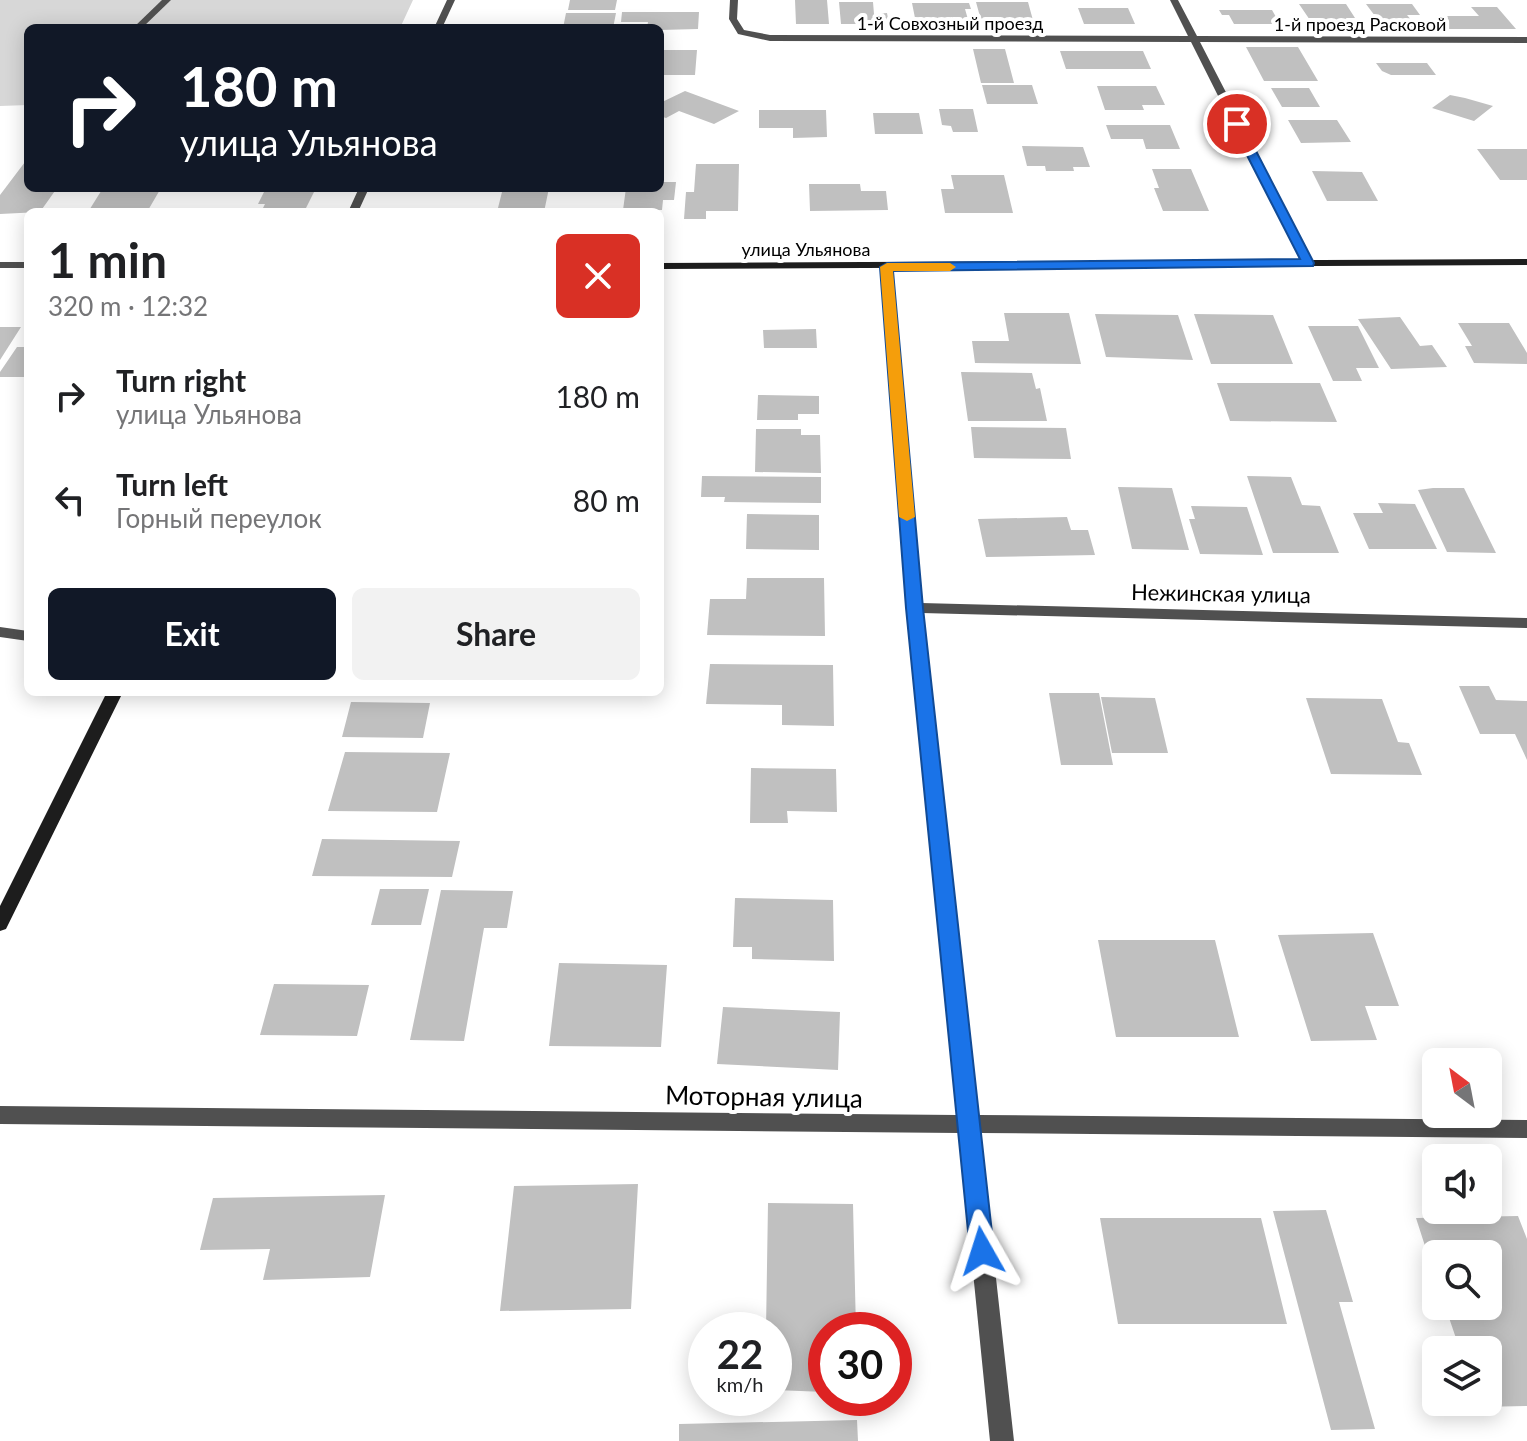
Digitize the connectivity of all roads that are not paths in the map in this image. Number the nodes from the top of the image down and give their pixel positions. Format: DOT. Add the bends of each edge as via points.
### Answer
graph roads {
  1 [pos="167,0"];
  2 [pos="451,0"];
  3 [pos="734,0"];
  4 [pos="1174,0"];
  5 [pos="141,24"];
  6 [pos="440,24"];
  7 [pos="1194,40"];
  8 [pos="1527,40"];
  9 [pos="1527,262"];
  10 [pos="1308,263"];
  11 [pos="0,265"];
  12 [pos="24,265"];
  13 [pos="664,266"];
  14 [pos="887,267"];
  15 [pos="914,608"];
  16 [pos="1527,623"];
  17 [pos="0,632"];
  18 [pos="24,635"];
  19 [pos="113,696"];
  20 [pos="0,924"];
  21 [pos="0,1115"];
  22 [pos="968,1124"];
  23 [pos="1527,1129"];
  24 [pos="1002,1441"];
  1 -- 5 [label="street"];
  2 -- 6 [label="street"];
  3 -- 7 [label="street, 1-й Совхозный проезд" via="733,19 741,32 770,38"];
  4 -- 7 [label="street"];
  7 -- 8 [label="street, 1-й проезд Расковой"];
  7 -- 10 [label="street"];
  9 -- 10 [label="main road, улица Ульянова"];
  10 -- 14 [label="main road, улица Ульянова"];
  11 -- 12 [label="street"];
  13 -- 14 [label="main road, улица Ульянова"];
  14 -- 15 [label="street"];
  15 -- 16 [label="street, Нежинская улица"];
  15 -- 22 [label="street"];
  17 -- 18 [label="street"];
  19 -- 20 [label="main road"];
  21 -- 22 [label="street, Моторная улица"];
  22 -- 23 [label="street, Моторная улица"];
  22 -- 24 [label="street"];
}
